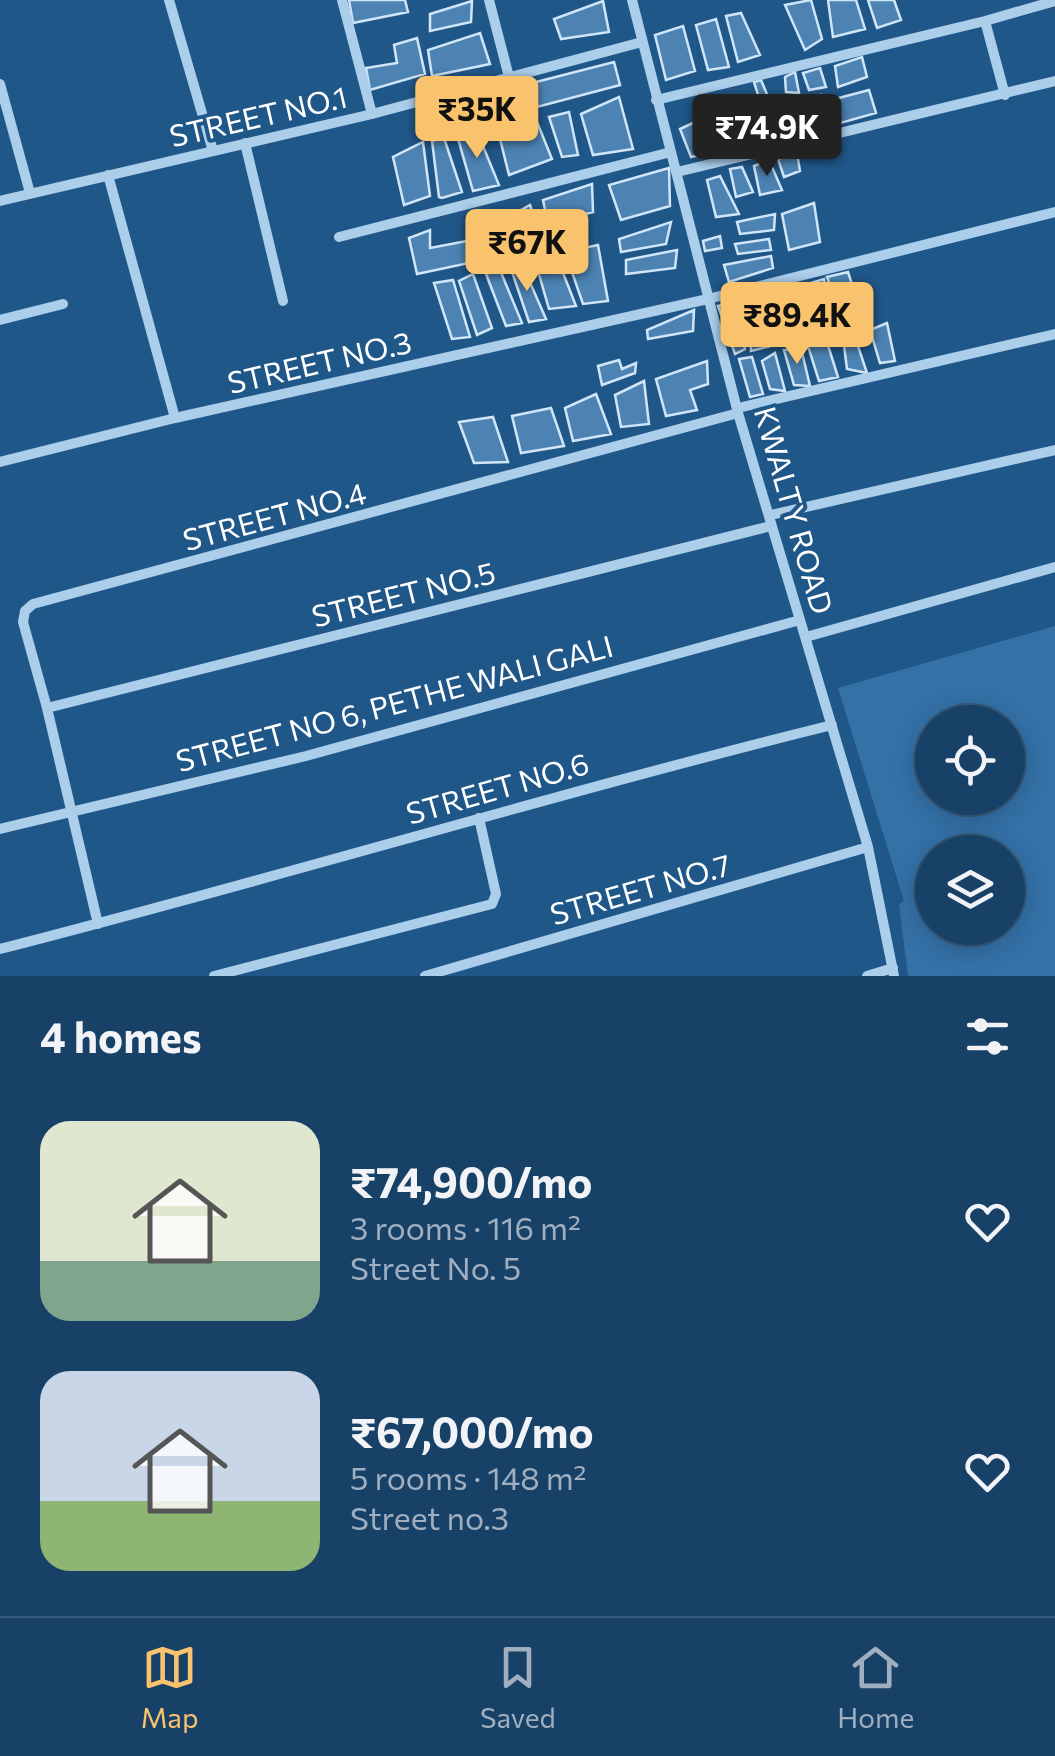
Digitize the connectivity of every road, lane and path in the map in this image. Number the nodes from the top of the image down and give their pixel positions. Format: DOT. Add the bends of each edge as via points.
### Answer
graph roads {
  1 [pos="169,0"];
  2 [pos="342,0"];
  3 [pos="489,0"];
  4 [pos="632,0"];
  5 [pos="1055,2"];
  6 [pos="986,21"];
  7 [pos="642,42"];
  8 [pos="510,77"];
  9 [pos="1055,81"];
  10 [pos="0,84"];
  11 [pos="1005,94"];
  12 [pos="656,100"];
  13 [pos="372,114"];
  14 [pos="245,143"];
  15 [pos="213,151"];
  16 [pos="671,152"];
  17 [pos="677,172"];
  18 [pos="108,175"];
  19 [pos="30,193"];
  20 [pos="0,202"];
  21 [pos="1055,212"];
  22 [pos="339,237"];
  23 [pos="708,300"];
  24 [pos="282,301"];
  25 [pos="63,304"];
  26 [pos="0,320"];
  27 [pos="1055,334"];
  28 [pos="738,410"];
  29 [pos="175,418"];
  30 [pos="1055,450"];
  31 [pos="0,462"];
  32 [pos="771,520"];
  33 [pos="1055,566"];
  34 [pos="800,620"];
  35 [pos="806,637"];
  36 [pos="47,708"];
  37 [pos="832,725"];
  38 [pos="72,812"];
  39 [pos="479,818"];
  40 [pos="0,828"];
  41 [pos="868,847"];
  42 [pos="98,924"];
  43 [pos="0,949"];
  44 [pos="894,972"];
  45 [pos="214,976"];
  46 [pos="425,976"];
  47 [pos="867,976"];
  1 -- 15 [label="street"];
  2 -- 13 [label="street"];
  3 -- 8 [label="street"];
  4 -- 7 [label="street, KWALTY ROAD"];
  5 -- 6 [label="street"];
  6 -- 11 [label="street"];
  6 -- 12 [label="street"];
  7 -- 8 [label="street, STREET NO.1"];
  7 -- 12 [label="street, KWALTY ROAD"];
  8 -- 13 [label="street, STREET NO.1"];
  9 -- 11 [label="street"];
  10 -- 19 [label="street"];
  11 -- 17 [label="street"];
  12 -- 16 [label="street, KWALTY ROAD"];
  13 -- 14 [label="street, STREET NO.1"];
  14 -- 15 [label="street, STREET NO.1"];
  14 -- 24 [label="street"];
  15 -- 18 [label="street, STREET NO.1"];
  16 -- 17 [label="street, KWALTY ROAD"];
  16 -- 22 [label="street"];
  17 -- 23 [label="street, KWALTY ROAD"];
  18 -- 19 [label="street, STREET NO.1"];
  18 -- 29 [label="street"];
  19 -- 20 [label="street, STREET NO.1"];
  21 -- 23 [label="street, STREET NO.3"];
  23 -- 28 [label="street, KWALTY ROAD"];
  23 -- 29 [label="street, STREET NO.3"];
  25 -- 26 [label="street"];
  27 -- 28 [label="street, STREET NO.4"];
  28 -- 32 [label="street, KWALTY ROAD"];
  28 -- 36 [label="street, STREET NO.4" via="33,604 23,622"];
  29 -- 31 [label="street, STREET NO.3"];
  30 -- 32 [label="street, STREET NO.5"];
  32 -- 34 [label="street, KWALTY ROAD"];
  32 -- 36 [label="street, STREET NO.5"];
  33 -- 35 [label="street"];
  34 -- 35 [label="street, KWALTY ROAD"];
  34 -- 38 [label="street, STREET NO 6, PETHE WALI GALI" via="306,756"];
  35 -- 37 [label="street, KWALTY ROAD"];
  36 -- 38 [label="street, STREET NO.4"];
  37 -- 39 [label="street, STREET NO.6"];
  37 -- 41 [label="street, KWALTY ROAD"];
  38 -- 40 [label="street, STREET NO 6, PETHE WALI GALI"];
  38 -- 42 [label="street, STREET NO.4"];
  39 -- 42 [label="street, STREET NO.6"];
  39 -- 45 [label="street" via="495,886 492,904"];
  41 -- 44 [label="street, KWALTY ROAD"];
  41 -- 46 [label="street, STREET NO.7"];
  42 -- 43 [label="street, STREET NO.6"];
  44 -- 47 [label="street"];
}
